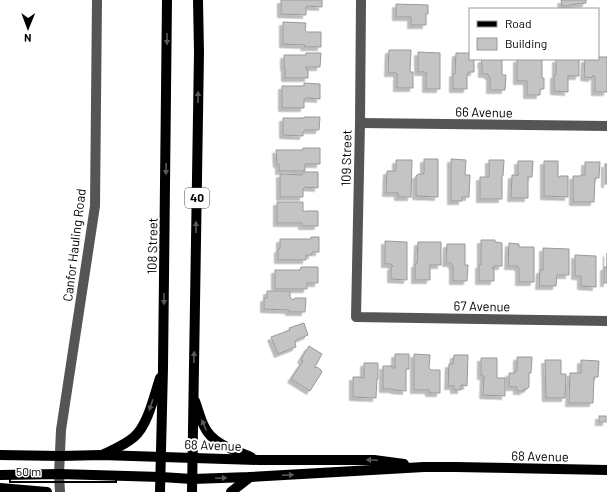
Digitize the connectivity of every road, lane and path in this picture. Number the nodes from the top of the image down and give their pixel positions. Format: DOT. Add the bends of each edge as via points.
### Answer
graph roads {
  1 [pos="97,0"];
  2 [pos="167,0"];
  3 [pos="198,0"];
  4 [pos="361,0"];
  5 [pos="360,123"];
  6 [pos="607,126"];
  7 [pos="356,317"];
  8 [pos="607,321"];
  9 [pos="163,368"];
  10 [pos="194,396"];
  11 [pos="0,455"];
  12 [pos="101,455"];
  13 [pos="60,456"];
  14 [pos="162,457"];
  15 [pos="192,458"];
  16 [pos="259,460"];
  17 [pos="424,467"];
  18 [pos="607,470"];
  19 [pos="59,474"];
  20 [pos="0,475"];
  21 [pos="161,477"];
  22 [pos="250,477"];
  23 [pos="192,479"];
  24 [pos="0,488"];
  25 [pos="47,492"];
  26 [pos="60,492"];
  27 [pos="160,492"];
  28 [pos="192,492"];
  29 [pos="231,492"];
  1 -- 13 [label="street, Canfor Hauling Road" via="95,206 61,430"];
  2 -- 9 [label="main road, 108 Street / 40, one-way"];
  10 -- 3 [label="main road, 40, one-way"];
  4 -- 5 [label="street, 109 Street"];
  5 -- 6 [label="street, 66 Avenue"];
  5 -- 7 [label="street, 109 Street"];
  7 -- 8 [label="street, 67 Avenue"];
  9 -- 12 [label="main road, one-way" via="140,430 120,446"];
  9 -- 14 [label="main road, 108 Street / 40"];
  10 -- 15 [label="main road, 40"];
  16 -- 10 [label="main road, one-way" via="224,446 209,434"];
  11 -- 13 [label="main road, 68 Avenue"];
  12 -- 13 [label="main road, 68 Avenue"];
  12 -- 14 [label="main road, 68 Avenue"];
  13 -- 19 [label="street, Canfor Hauling Road"];
  14 -- 15 [label="main road, 68 Avenue"];
  14 -- 21 [label="main road, 108 Street / 40"];
  15 -- 16 [label="main road, 68 Avenue"];
  15 -- 23 [label="main road, 40"];
  17 -- 16 [label="main road, 68 Avenue, one-way" via="374,460"];
  17 -- 18 [label="main road, 68 Avenue"];
  22 -- 17 [label="main road, 68 Avenue, one-way"];
  19 -- 20 [label="main road, 68 Avenue"];
  19 -- 21 [label="main road, 68 Avenue"];
  19 -- 26 [label="street, Canfor Hauling Road"];
  21 -- 23 [label="main road, 68 Avenue"];
  21 -- 27 [label="main road, 108 Street / 40"];
  23 -- 22 [label="main road, 68 Avenue, one-way"];
  22 -- 29 [label="main road"];
  23 -- 28 [label="main road, 40"];
  24 -- 25 [label="main road"];
}
